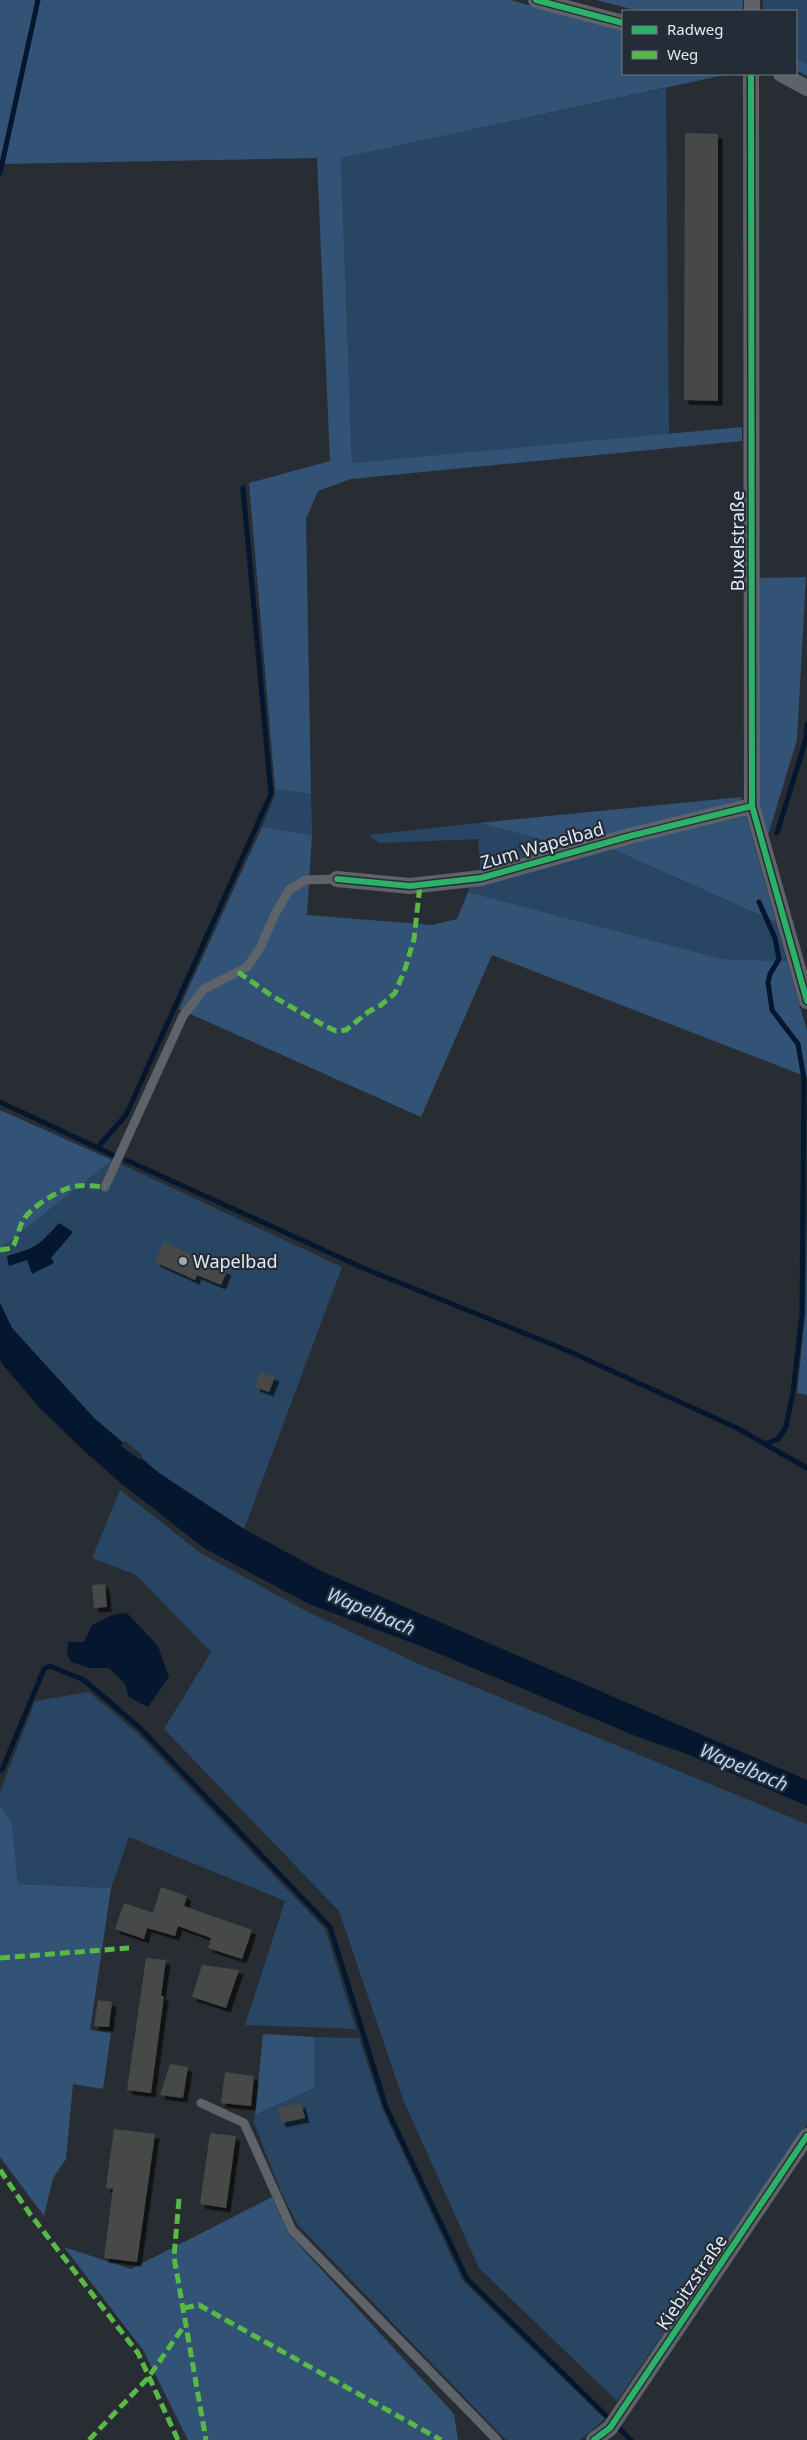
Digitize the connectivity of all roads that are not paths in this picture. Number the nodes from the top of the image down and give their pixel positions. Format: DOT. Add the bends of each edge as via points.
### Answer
graph roads {
  1 [pos="536,0"];
  2 [pos="622,23"];
  3 [pos="751,75"];
  4 [pos="783,75"];
  5 [pos="807,88"];
  6 [pos="752,806"];
  7 [pos="337,879"];
  8 [pos="807,1000"];
  9 [pos="105,1187"];
  10 [pos="201,2103"];
  11 [pos="807,2136"];
  12 [pos="496,2440"];
  13 [pos="594,2440"];
  1 -- 2 [label="street"];
  3 -- 6 [label="street, Buxelstraße"];
  4 -- 5 [label="street"];
  6 -- 7 [label="street, Zum Wapelbad" via="481,878 410,886"];
  6 -- 8 [label="street, Buxelstraße"];
  7 -- 9 [label="lane" via="305,880 290,890 247,967 204,989 183,1016"];
  10 -- 12 [label="lane" via="244,2123 292,2230"];
  11 -- 13 [label="street, Kiebitzstraße" via="614,2423"];
}
